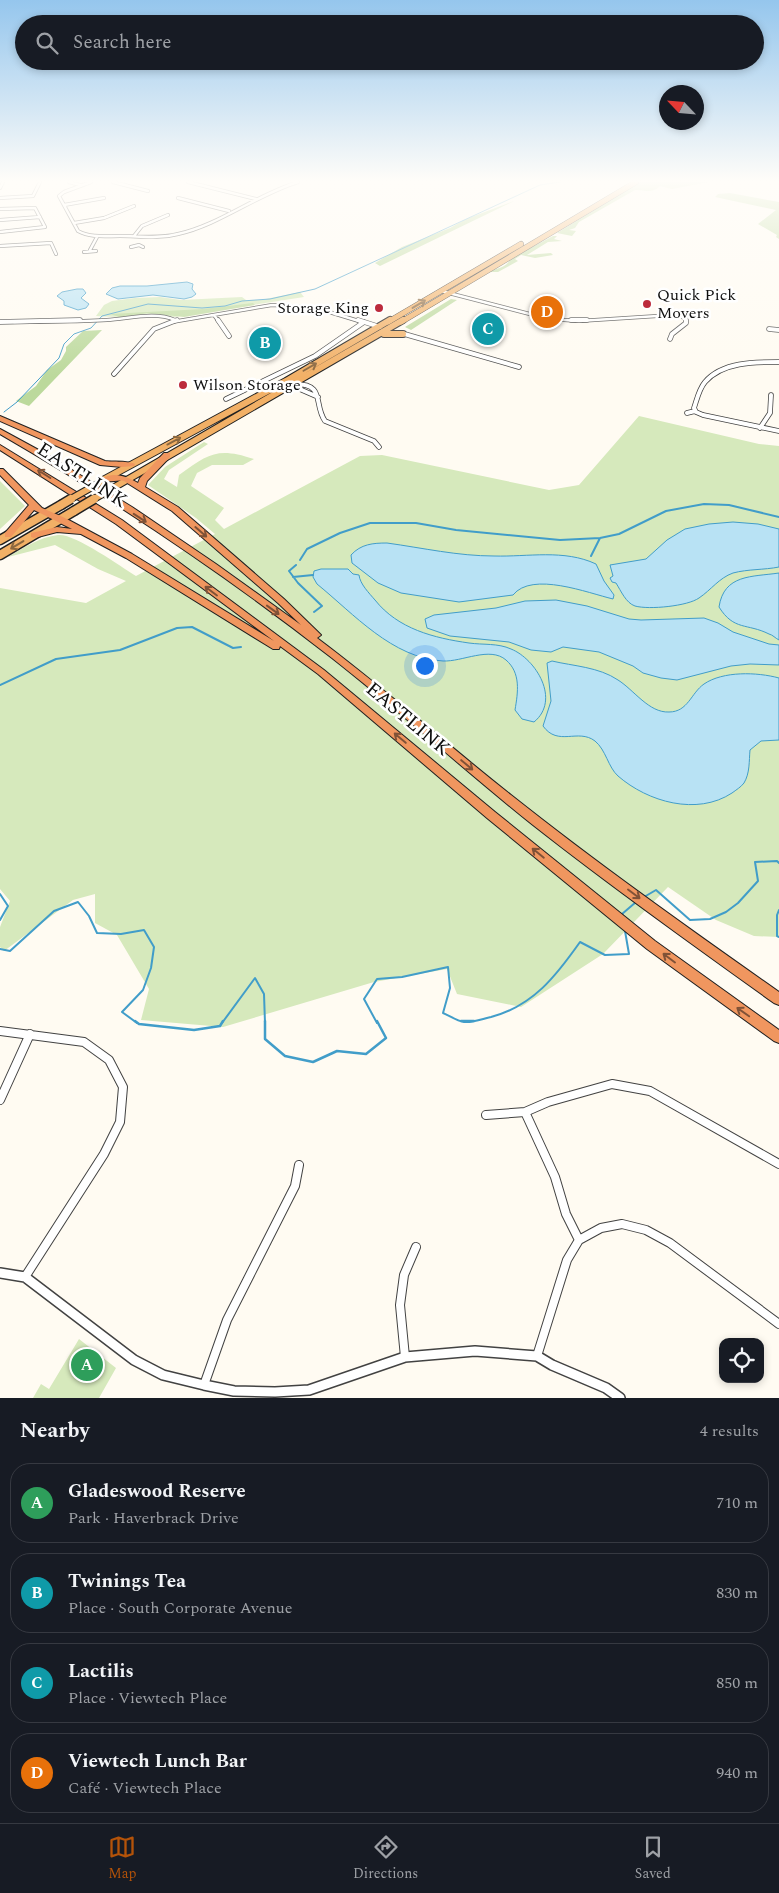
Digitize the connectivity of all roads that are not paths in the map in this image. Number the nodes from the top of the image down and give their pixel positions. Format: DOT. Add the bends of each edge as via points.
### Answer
graph roads {
  1 [pos="53,247"];
  2 [pos="91,247"];
  3 [pos="516,247"];
  4 [pos="528,247"];
  5 [pos="90,250"];
  6 [pos="96,251"];
  7 [pos="84,252"];
  8 [pos="56,254"];
  9 [pos="441,291"];
  10 [pos="450,293"];
  11 [pos="214,315"];
  12 [pos="135,317"];
  13 [pos="406,320"];
  14 [pos="176,321"];
  15 [pos="0,322"];
  16 [pos="167,322"];
  17 [pos="364,322"];
  18 [pos="769,329"];
  19 [pos="389,330"];
  20 [pos="779,330"];
  21 [pos="381,331"];
  22 [pos="403,334"];
  23 [pos="229,336"];
  24 [pos="670,339"];
  25 [pos="779,362"];
  26 [pos="519,368"];
  27 [pos="320,370"];
  28 [pos="114,374"];
  29 [pos="286,381"];
  30 [pos="295,384"];
  31 [pos="305,386"];
  32 [pos="770,396"];
  33 [pos="319,397"];
  34 [pos="226,398"];
  35 [pos="695,411"];
  36 [pos="688,413"];
  37 [pos="0,418"];
  38 [pos="760,428"];
  39 [pos="0,431"];
  40 [pos="779,431"];
  41 [pos="0,447"];
  42 [pos="379,447"];
  43 [pos="168,455"];
  44 [pos="91,458"];
  45 [pos="131,464"];
  46 [pos="0,471"];
  47 [pos="103,481"];
  48 [pos="118,481"];
  49 [pos="141,487"];
  50 [pos="33,506"];
  51 [pos="55,512"];
  52 [pos="71,512"];
  53 [pos="86,533"];
  54 [pos="8,535"];
  55 [pos="34,535"];
  56 [pos="0,540"];
  57 [pos="0,555"];
  58 [pos="335,656"];
  59 [pos="321,672"];
  60 [pos="779,999"];
  61 [pos="0,1031"];
  62 [pos="30,1034"];
  63 [pos="779,1037"];
  64 [pos="0,1100"];
  65 [pos="525,1112"];
  66 [pos="486,1115"];
  67 [pos="779,1164"];
  68 [pos="298,1166"];
  69 [pos="579,1240"];
  70 [pos="416,1246"];
  71 [pos="0,1273"];
  72 [pos="26,1277"];
  73 [pos="779,1324"];
  74 [pos="405,1356"];
  75 [pos="537,1356"];
  76 [pos="204,1385"];
  77 [pos="309,1394"];
  78 [pos="620,1398"];
  1 -- 8 [label="street"];
  2 -- 5 [label="street"];
  3 -- 9 [label="highway"];
  4 -- 10 [label="highway"];
  5 -- 6 [label="street"];
  5 -- 7 [label="street"];
  9 -- 10 [label="street"];
  21 -- 9 [label="highway, one-way"];
  10 -- 13 [label="highway"];
  10 -- 24 [label="street" via="552,319 685,317 686,323"];
  11 -- 14 [label="street"];
  11 -- 17 [label="street" via="291,305 316,308"];
  11 -- 23 [label="street"];
  12 -- 14 [label="street" via="160,316"];
  12 -- 15 [label="street"];
  12 -- 16 [label="street" via="158,318"];
  13 -- 19 [label="highway"];
  13 -- 22 [label="highway" via="399,329"];
  14 -- 16 [label="street"];
  16 -- 28 [label="street" via="154,329"];
  17 -- 21 [label="street"];
  17 -- 34 [label="street" via="294,369"];
  18 -- 20 [label="street"];
  19 -- 21 [label="highway"];
  19 -- 22 [label="street"];
  21 -- 22 [label="highway"];
  21 -- 27 [label="highway"];
  29 -- 21 [label="highway, one-way"];
  22 -- 26 [label="street"];
  25 -- 35 [label="street" via="744,364 715,374 701,388"];
  27 -- 30 [label="highway"];
  27 -- 31 [label="highway"];
  29 -- 30 [label="highway"];
  45 -- 29 [label="highway, one-way"];
  30 -- 31 [label="street"];
  30 -- 33 [label="street" via="295,387"];
  30 -- 43 [label="highway"];
  31 -- 33 [label="street"];
  32 -- 38 [label="street" via="770,413"];
  33 -- 42 [label="street" via="320,414 325,421 374,441"];
  35 -- 36 [label="street"];
  35 -- 38 [label="street"];
  37 -- 44 [label="highway"];
  38 -- 40 [label="street"];
  39 -- 58 [label="highway, EASTLINK, one-way" via="148,522"];
  59 -- 41 [label="highway, EASTLINK, one-way" via="118,522"];
  43 -- 48 [label="highway"];
  43 -- 49 [label="highway" via="143,480"];
  44 -- 45 [label="highway" via="113,465"];
  44 -- 48 [label="highway"];
  45 -- 48 [label="highway"];
  46 -- 50 [label="highway"];
  47 -- 48 [label="highway"];
  47 -- 51 [label="highway, bridge"];
  48 -- 49 [label="highway"];
  48 -- 52 [label="highway, bridge"];
  49 -- 58 [label="highway, one-way" via="175,509 281,601"];
  50 -- 51 [label="highway"];
  50 -- 54 [label="highway"];
  51 -- 52 [label="highway"];
  51 -- 53 [label="highway"];
  51 -- 54 [label="highway"];
  51 -- 55 [label="highway"];
  53 -- 55 [label="highway" via="57,529"];
  53 -- 59 [label="highway"];
  54 -- 56 [label="highway"];
  55 -- 57 [label="highway, one-way"];
  58 -- 60 [label="highway, EASTLINK, one-way" via="506,797"];
  63 -- 59 [label="highway, EASTLINK, one-way" via="652,946"];
  61 -- 62 [label="street"];
  62 -- 64 [label="street"];
  62 -- 72 [label="street" via="84,1042 110,1060 123,1087 120,1122 104,1154"];
  65 -- 66 [label="street"];
  65 -- 67 [label="street" via="612,1084 650,1091"];
  65 -- 69 [label="street"];
  68 -- 76 [label="street" via="295,1186 227,1320"];
  69 -- 73 [label="street" via="601,1228 622,1224 646,1230 670,1243"];
  69 -- 75 [label="street" via="567,1260"];
  70 -- 74 [label="street" via="404,1275 400,1305"];
  71 -- 72 [label="street"];
  72 -- 76 [label="street" via="134,1360 163,1375"];
  74 -- 75 [label="street" via="475,1351"];
  74 -- 77 [label="street"];
  75 -- 78 [label="street" via="606,1388"];
  76 -- 77 [label="street" via="234,1391"];
}
